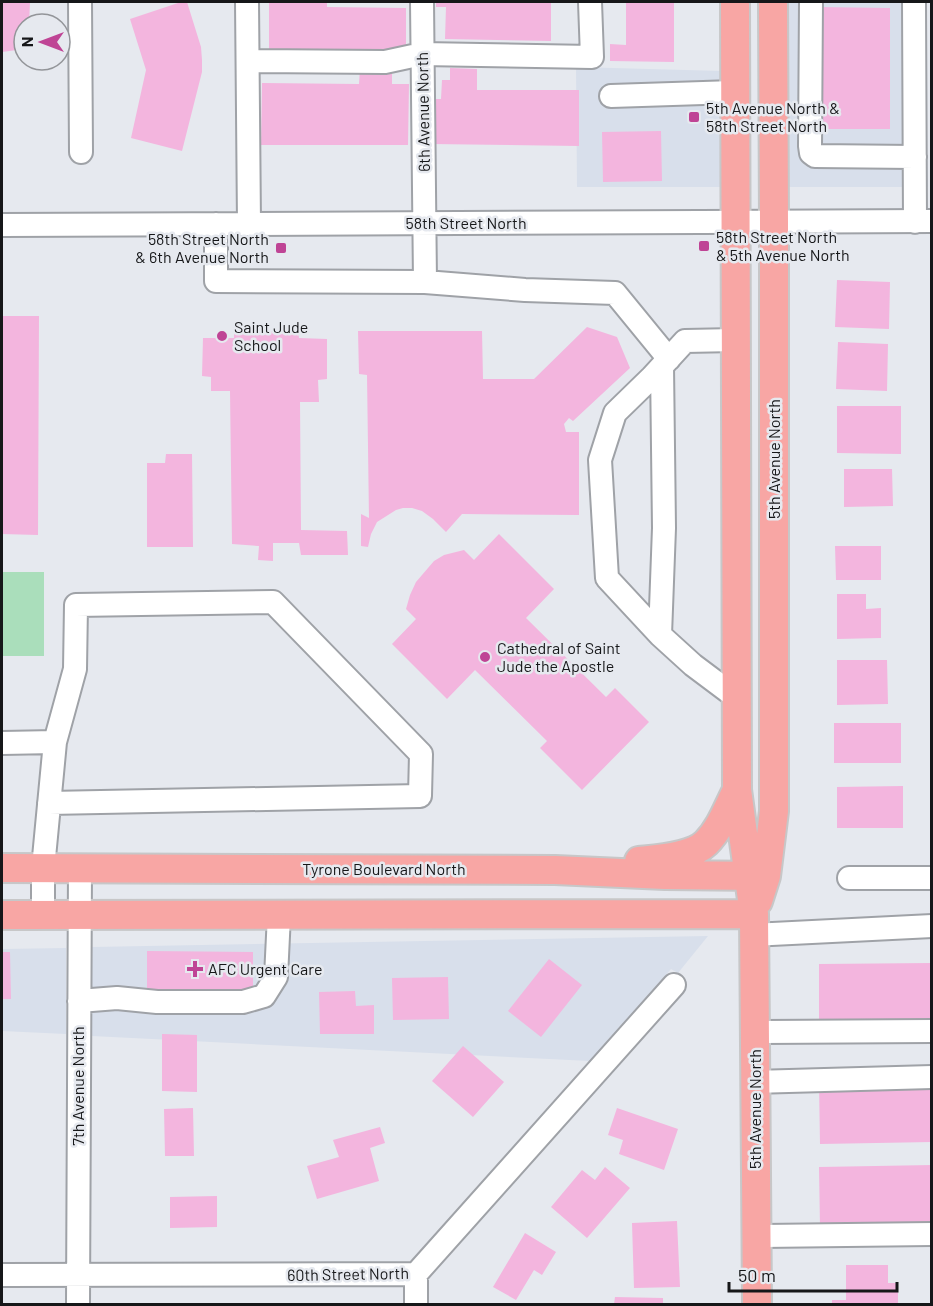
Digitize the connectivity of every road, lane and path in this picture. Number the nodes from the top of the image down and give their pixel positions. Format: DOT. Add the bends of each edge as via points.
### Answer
graph roads {
  1 [pos="80,2"];
  2 [pos="248,2"];
  3 [pos="422,2"];
  4 [pos="590,2"];
  5 [pos="735,2"];
  6 [pos="773,2"];
  7 [pos="811,2"];
  8 [pos="914,2"];
  9 [pos="422,54"];
  10 [pos="248,61"];
  11 [pos="734,92"];
  12 [pos="611,96"];
  13 [pos="81,152"];
  14 [pos="915,157"];
  15 [pos="923,221"];
  16 [pos="736,222"];
  17 [pos="774,222"];
  18 [pos="424,223"];
  19 [pos="216,224"];
  20 [pos="249,224"];
  21 [pos="2,225"];
  22 [pos="425,282"];
  23 [pos="736,340"];
  24 [pos="665,362"];
  25 [pos="660,635"];
  26 [pos="737,698"];
  27 [pos="55,742"];
  28 [pos="4,747"];
  29 [pos="737,790"];
  30 [pos="49,803"];
  31 [pos="2,868"];
  32 [pos="43,868"];
  33 [pos="80,868"];
  34 [pos="555,870"];
  35 [pos="758,876"];
  36 [pos="849,878"];
  37 [pos="932,878"];
  38 [pos="2,915"];
  39 [pos="43,915"];
  40 [pos="79,915"];
  41 [pos="279,915"];
  42 [pos="754,925"];
  43 [pos="932,926"];
  44 [pos="674,985"];
  45 [pos="79,1001"];
  46 [pos="932,1031"];
  47 [pos="755,1032"];
  48 [pos="932,1077"];
  49 [pos="755,1082"];
  50 [pos="932,1233"];
  51 [pos="756,1236"];
  52 [pos="416,1274"];
  53 [pos="2,1275"];
  54 [pos="78,1275"];
  55 [pos="78,1305"];
  56 [pos="416,1305"];
  57 [pos="757,1305"];
  1 -- 13 [label="street"];
  2 -- 10 [label="street"];
  3 -- 9 [label="street, 6th Avenue North"];
  4 -- 9 [label="street" via="592,57"];
  5 -- 11 [label="main road, 5th Avenue North"];
  6 -- 17 [label="main road, 5th Avenue North"];
  7 -- 14 [label="street" via="811,153"];
  8 -- 14 [label="street"];
  9 -- 10 [label="street" via="385,62"];
  9 -- 18 [label="street, 6th Avenue North"];
  10 -- 20 [label="street"];
  11 -- 12 [label="street"];
  11 -- 16 [label="main road, 5th Avenue North"];
  14 -- 15 [label="street"];
  15 -- 17 [label="street, 58th Street North"];
  16 -- 17 [label="street, 58th Street North"];
  16 -- 18 [label="street, 58th Street North"];
  16 -- 23 [label="main road, 5th Avenue North"];
  17 -- 35 [label="main road, 5th Avenue North" via="774,812"];
  18 -- 20 [label="street, 58th Street North"];
  18 -- 22 [label="street, 6th Avenue North"];
  19 -- 20 [label="street, 58th Street North"];
  19 -- 21 [label="street, 58th Street North"];
  19 -- 22 [label="street" via="216,281"];
  22 -- 24 [label="street" via="615,293"];
  23 -- 24 [label="street" via="685,341"];
  23 -- 26 [label="main road, 5th Avenue North"];
  24 -- 25 [label="street"];
  24 -- 25 [label="street" via="615,413 600,460 607,578"];
  25 -- 26 [label="street"];
  26 -- 29 [label="main road, 5th Avenue North"];
  27 -- 28 [label="street"];
  27 -- 30 [label="street"];
  27 -- 30 [label="street" via="75,669 76,605 273,602 421,754 420,796"];
  29 -- 34 [label="main road" via="705,845 688,853"];
  29 -- 35 [label="main road, 5th Avenue North"];
  30 -- 32 [label="street"];
  31 -- 32 [label="main road, Tyrone Boulevard North"];
  32 -- 33 [label="main road, Tyrone Boulevard North"];
  32 -- 39 [label="street"];
  33 -- 34 [label="main road, Tyrone Boulevard North"];
  33 -- 40 [label="street, 7th Avenue North"];
  34 -- 35 [label="main road, Tyrone Boulevard North"];
  35 -- 42 [label="main road, 5th Avenue North"];
  36 -- 37 [label="street"];
  38 -- 39 [label="main road"];
  39 -- 40 [label="main road"];
  40 -- 41 [label="main road"];
  40 -- 45 [label="street, 7th Avenue North"];
  41 -- 42 [label="main road"];
  41 -- 45 [label="street" via="276,977 264,996 243,1002 117,998"];
  42 -- 43 [label="street"];
  42 -- 47 [label="main road, 5th Avenue North"];
  44 -- 52 [label="street, 60th Street North"];
  45 -- 54 [label="street, 7th Avenue North"];
  46 -- 47 [label="street"];
  47 -- 49 [label="main road, 5th Avenue North"];
  48 -- 49 [label="street"];
  49 -- 51 [label="main road, 5th Avenue North"];
  50 -- 51 [label="street"];
  51 -- 57 [label="main road, 5th Avenue North"];
  52 -- 54 [label="street, 60th Street North"];
  52 -- 56 [label="street"];
  53 -- 54 [label="street, 60th Street North"];
  54 -- 55 [label="street, 7th Avenue North"];
}
